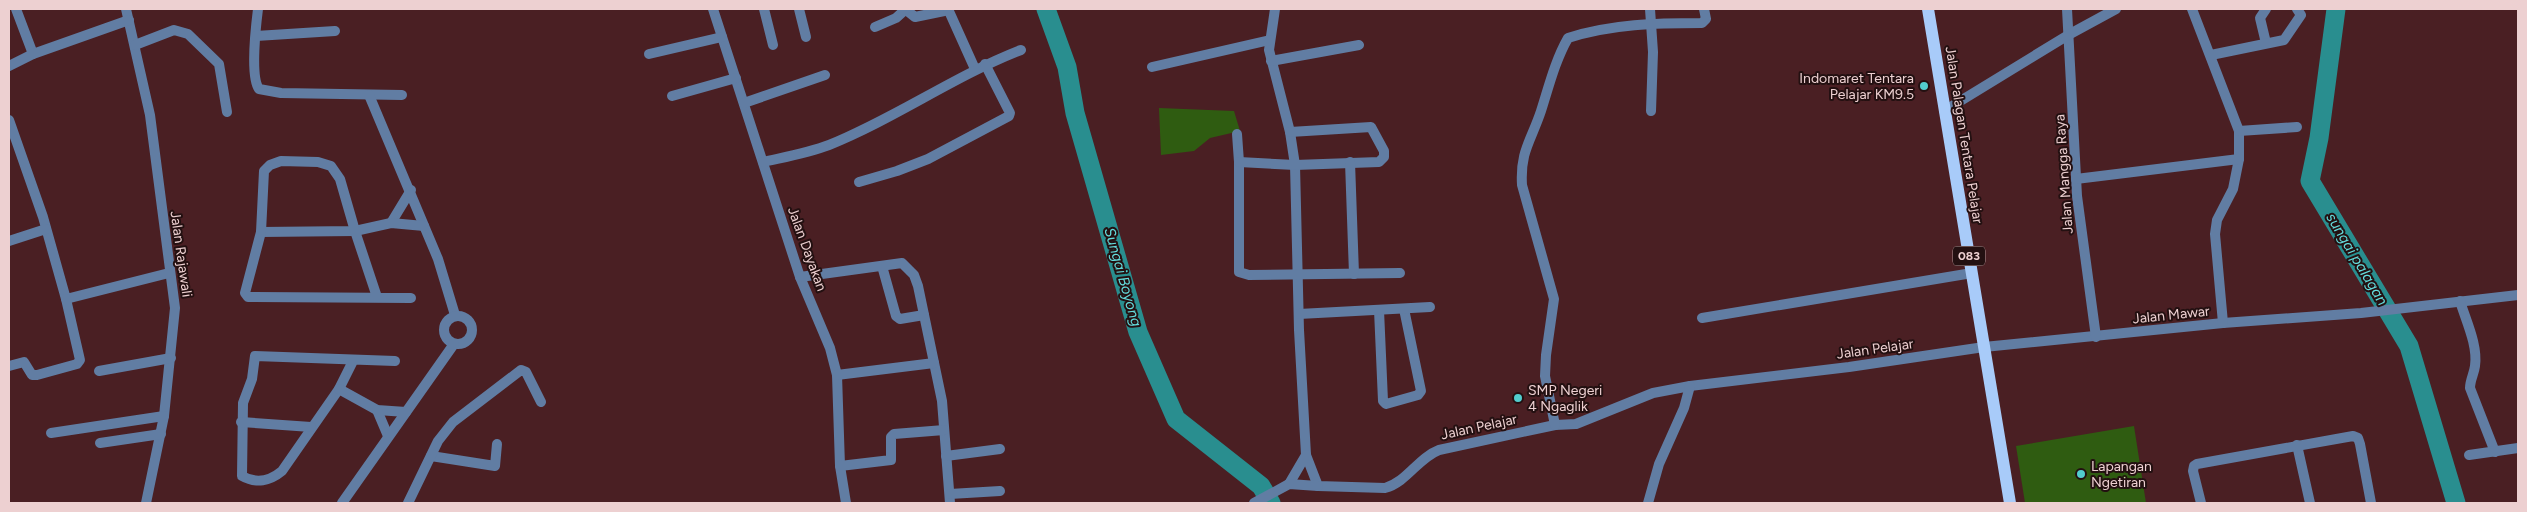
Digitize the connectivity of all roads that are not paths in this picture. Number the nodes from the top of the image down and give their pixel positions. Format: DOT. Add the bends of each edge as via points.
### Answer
graph roads {
  1 [pos="16,9"];
  2 [pos="126,9"];
  3 [pos="258,9"];
  4 [pos="713,9"];
  5 [pos="764,9"];
  6 [pos="799,9"];
  7 [pos="906,9"];
  8 [pos="948,9"];
  9 [pos="1275,9"];
  10 [pos="1650,9"];
  11 [pos="1704,9"];
  12 [pos="1928,9"];
  13 [pos="2067,9"];
  14 [pos="2116,9"];
  15 [pos="2192,9"];
  16 [pos="2266,9"];
  17 [pos="2296,9"];
  18 [pos="129,20"];
  19 [pos="1652,24"];
  20 [pos="875,27"];
  21 [pos="335,31"];
  22 [pos="2070,34"];
  23 [pos="256,36"];
  24 [pos="722,37"];
  25 [pos="806,37"];
  26 [pos="1270,40"];
  27 [pos="2266,43"];
  28 [pos="135,45"];
  29 [pos="773,45"];
  30 [pos="1359,45"];
  31 [pos="1020,50"];
  32 [pos="33,54"];
  33 [pos="649,54"];
  34 [pos="2210,55"];
  35 [pos="1271,61"];
  36 [pos="984,64"];
  37 [pos="9,66"];
  38 [pos="1152,67"];
  39 [pos="975,69"];
  40 [pos="825,76"];
  41 [pos="736,78"];
  42 [pos="369,95"];
  43 [pos="402,95"];
  44 [pos="672,96"];
  45 [pos="744,103"];
  46 [pos="1944,111"];
  47 [pos="227,112"];
  48 [pos="1652,112"];
  49 [pos="9,120"];
  50 [pos="2297,127"];
  51 [pos="2238,131"];
  52 [pos="1290,132"];
  53 [pos="1237,134"];
  54 [pos="2239,159"];
  55 [pos="763,162"];
  56 [pos="1239,162"];
  57 [pos="1350,162"];
  58 [pos="1295,165"];
  59 [pos="2076,179"];
  60 [pos="859,182"];
  61 [pos="411,190"];
  62 [pos="391,223"];
  63 [pos="424,226"];
  64 [pos="46,229"];
  65 [pos="354,231"];
  66 [pos="261,232"];
  67 [pos="9,241"];
  68 [pos="882,266"];
  69 [pos="169,273"];
  70 [pos="1400,273"];
  71 [pos="1298,274"];
  72 [pos="1354,274"];
  73 [pos="1972,274"];
  74 [pos="800,277"];
  75 [pos="2518,294"];
  76 [pos="378,297"];
  77 [pos="66,298"];
  78 [pos="411,298"];
  79 [pos="2460,301"];
  80 [pos="1430,307"];
  81 [pos="1404,309"];
  82 [pos="1379,310"];
  83 [pos="1299,314"];
  84 [pos="455,315"];
  85 [pos="924,315"];
  86 [pos="1702,318"];
  87 [pos="2223,323"];
  88 [pos="2096,337"];
  89 [pos="454,344"];
  90 [pos="1984,347"];
  91 [pos="171,358"];
  92 [pos="353,361"];
  93 [pos="395,361"];
  94 [pos="934,363"];
  95 [pos="9,366"];
  96 [pos="98,371"];
  97 [pos="837,375"];
  98 [pos="1690,386"];
  99 [pos="339,389"];
  100 [pos="541,402"];
  101 [pos="377,410"];
  102 [pos="406,412"];
  103 [pos="164,416"];
  104 [pos="241,422"];
  105 [pos="1555,425"];
  106 [pos="311,426"];
  107 [pos="944,430"];
  108 [pos="51,433"];
  109 [pos="161,434"];
  110 [pos="388,436"];
  111 [pos="100,443"];
  112 [pos="497,444"];
  113 [pos="2296,445"];
  114 [pos="2518,448"];
  115 [pos="1000,449"];
  116 [pos="2495,452"];
  117 [pos="1306,455"];
  118 [pos="430,456"];
  119 [pos="946,456"];
  120 [pos="2469,456"];
  121 [pos="840,466"];
  122 [pos="1318,486"];
  123 [pos="1285,487"];
  124 [pos="1000,491"];
  125 [pos="950,499"];
  126 [pos="146,503"];
  127 [pos="342,503"];
  128 [pos="408,503"];
  129 [pos="846,503"];
  130 [pos="1254,503"];
  131 [pos="1648,503"];
  132 [pos="2010,503"];
  133 [pos="2201,503"];
  134 [pos="2310,503"];
  135 [pos="2371,503"];
  1 -- 32 [label="street"];
  2 -- 18 [label="street, Jalan Rajawali"];
  3 -- 23 [label="street"];
  4 -- 24 [label="street, Jalan Dayakan"];
  5 -- 29 [label="street"];
  6 -- 25 [label="street"];
  7 -- 8 [label="street" via="915,17"];
  7 -- 20 [label="street" via="896,18"];
  8 -- 39 [label="street"];
  9 -- 26 [label="street"];
  10 -- 19 [label="street"];
  11 -- 19 [label="street" via="1704,22"];
  12 -- 46 [label="main road, Jalan Palagan Tentara Pelajar / 083"];
  13 -- 22 [label="street, Jalan Mangga Raya"];
  14 -- 22 [label="street"];
  15 -- 34 [label="street"];
  16 -- 27 [label="street" via="2260,18"];
  17 -- 27 [label="street" via="2301,15 2288,36 2278,42"];
  18 -- 28 [label="street, Jalan Rajawali"];
  18 -- 32 [label="street"];
  19 -- 48 [label="street"];
  19 -- 105 [label="street" via="1606,27 1568,38 1557,58 1540,114 1522,157 1522,185 1554,299 1546,376"];
  21 -- 23 [label="street"];
  22 -- 46 [label="street"];
  22 -- 59 [label="street, Jalan Mangga Raya"];
  23 -- 42 [label="street" via="256,84 261,90"];
  24 -- 33 [label="street"];
  24 -- 41 [label="street, Jalan Dayakan"];
  26 -- 35 [label="street"];
  26 -- 38 [label="street"];
  27 -- 34 [label="street"];
  28 -- 47 [label="street" via="174,30 188,34 219,64"];
  28 -- 69 [label="street, Jalan Rajawali" via="150,115"];
  30 -- 35 [label="street"];
  31 -- 36 [label="street"];
  32 -- 37 [label="street"];
  34 -- 51 [label="street"];
  35 -- 52 [label="street"];
  36 -- 39 [label="street"];
  36 -- 60 [label="street" via="1009,116 928,159"];
  39 -- 55 [label="street" via="880,121 828,145"];
  40 -- 45 [label="street"];
  41 -- 44 [label="street"];
  41 -- 45 [label="street, Jalan Dayakan"];
  42 -- 43 [label="street"];
  42 -- 61 [label="street"];
  45 -- 55 [label="street, Jalan Dayakan"];
  46 -- 73 [label="main road, Jalan Palagan Tentara Pelajar / 083"];
  49 -- 64 [label="street"];
  50 -- 51 [label="street"];
  51 -- 54 [label="street"];
  52 -- 57 [label="street" via="1373,128 1384,151 1383,159 1379,162"];
  52 -- 58 [label="street"];
  53 -- 56 [label="street"];
  54 -- 59 [label="street"];
  54 -- 87 [label="street" via="2233,189 2217,220"];
  55 -- 74 [label="street, Jalan Dayakan"];
  56 -- 58 [label="street"];
  56 -- 71 [label="street" via="1239,272 1249,275"];
  57 -- 58 [label="street"];
  57 -- 72 [label="street"];
  58 -- 71 [label="street"];
  59 -- 88 [label="street, Jalan Mangga Raya"];
  61 -- 62 [label="street"];
  61 -- 63 [label="street"];
  62 -- 63 [label="street"];
  62 -- 65 [label="street"];
  63 -- 84 [label="street" via="441,266"];
  64 -- 67 [label="street"];
  64 -- 77 [label="street"];
  65 -- 66 [label="street"];
  65 -- 66 [label="street" via="340,179 331,166 324,162 281,161 264,170"];
  65 -- 76 [label="street"];
  66 -- 76 [label="street" via="245,293 248,297"];
  68 -- 74 [label="street"];
  68 -- 85 [label="street" via="902,263 907,266 918,286"];
  68 -- 85 [label="street" via="896,316 900,319"];
  69 -- 77 [label="street"];
  69 -- 91 [label="street, Jalan Rajawali" via="175,308"];
  70 -- 72 [label="street"];
  71 -- 72 [label="street"];
  71 -- 83 [label="street"];
  73 -- 86 [label="street"];
  73 -- 90 [label="main road, Jalan Palagan Tentara Pelajar / 083"];
  74 -- 97 [label="street, Jalan Dayakan" via="825,335"];
  75 -- 79 [label="street, Jalan Mawar"];
  76 -- 78 [label="street"];
  77 -- 95 [label="street" via="80,360 77,364 37,375 32,375 24,362"];
  79 -- 87 [label="street, Jalan Mawar" via="2361,313"];
  79 -- 116 [label="street" via="2476,353 2470,388"];
  80 -- 81 [label="street"];
  81 -- 82 [label="street"];
  81 -- 82 [label="street" via="1421,391 1418,395 1386,404 1383,401"];
  82 -- 83 [label="street"];
  83 -- 117 [label="street"];
  84 -- 89 [label="street" via="445,324 444,332 447,340"];
  84 -- 89 [label="street" via="466,317 473,332 462,344"];
  85 -- 94 [label="street"];
  87 -- 88 [label="street, Jalan Mawar"];
  88 -- 90 [label="street, Jalan Mawar"];
  89 -- 102 [label="street"];
  90 -- 98 [label="street, Jalan Pelajar"];
  90 -- 132 [label="main road, Jalan Palagan Tentara Pelajar / 083"];
  91 -- 96 [label="street"];
  91 -- 103 [label="street, Jalan Rajawali"];
  92 -- 93 [label="street"];
  92 -- 99 [label="street"];
  92 -- 104 [label="street" via="255,356"];
  94 -- 97 [label="street"];
  94 -- 107 [label="street"];
  97 -- 121 [label="street, Jalan Dayakan"];
  98 -- 105 [label="street, Jalan Pelajar" via="1653,393 1576,424"];
  98 -- 131 [label="street" via="1684,408 1658,464"];
  99 -- 101 [label="street"];
  99 -- 106 [label="street"];
  100 -- 118 [label="street" via="526,372 518,371 453,422"];
  101 -- 102 [label="street"];
  101 -- 110 [label="street"];
  102 -- 110 [label="street"];
  103 -- 108 [label="street"];
  103 -- 109 [label="street, Jalan Rajawali"];
  104 -- 106 [label="street"];
  104 -- 106 [label="street" via="242,476 254,482 272,478 282,471"];
  105 -- 122 [label="street, Jalan Pelajar" via="1433,452 1395,485 1385,488"];
  107 -- 119 [label="street"];
  107 -- 121 [label="street" via="894,434 891,437 891,460"];
  109 -- 111 [label="street"];
  109 -- 126 [label="street, Jalan Rajawali"];
  110 -- 127 [label="street"];
  112 -- 118 [label="street" via="495,466"];
  113 -- 133 [label="street" via="2194,466"];
  113 -- 134 [label="street"];
  113 -- 135 [label="street" via="2348,436 2358,438"];
  114 -- 116 [label="street"];
  115 -- 119 [label="street"];
  116 -- 120 [label="street"];
  117 -- 122 [label="street"];
  117 -- 123 [label="street"];
  118 -- 128 [label="street"];
  119 -- 125 [label="street"];
  121 -- 129 [label="street, Jalan Dayakan"];
  122 -- 123 [label="street, Jalan Pelajar"];
  123 -- 130 [label="street"];
  124 -- 125 [label="street"];
}
